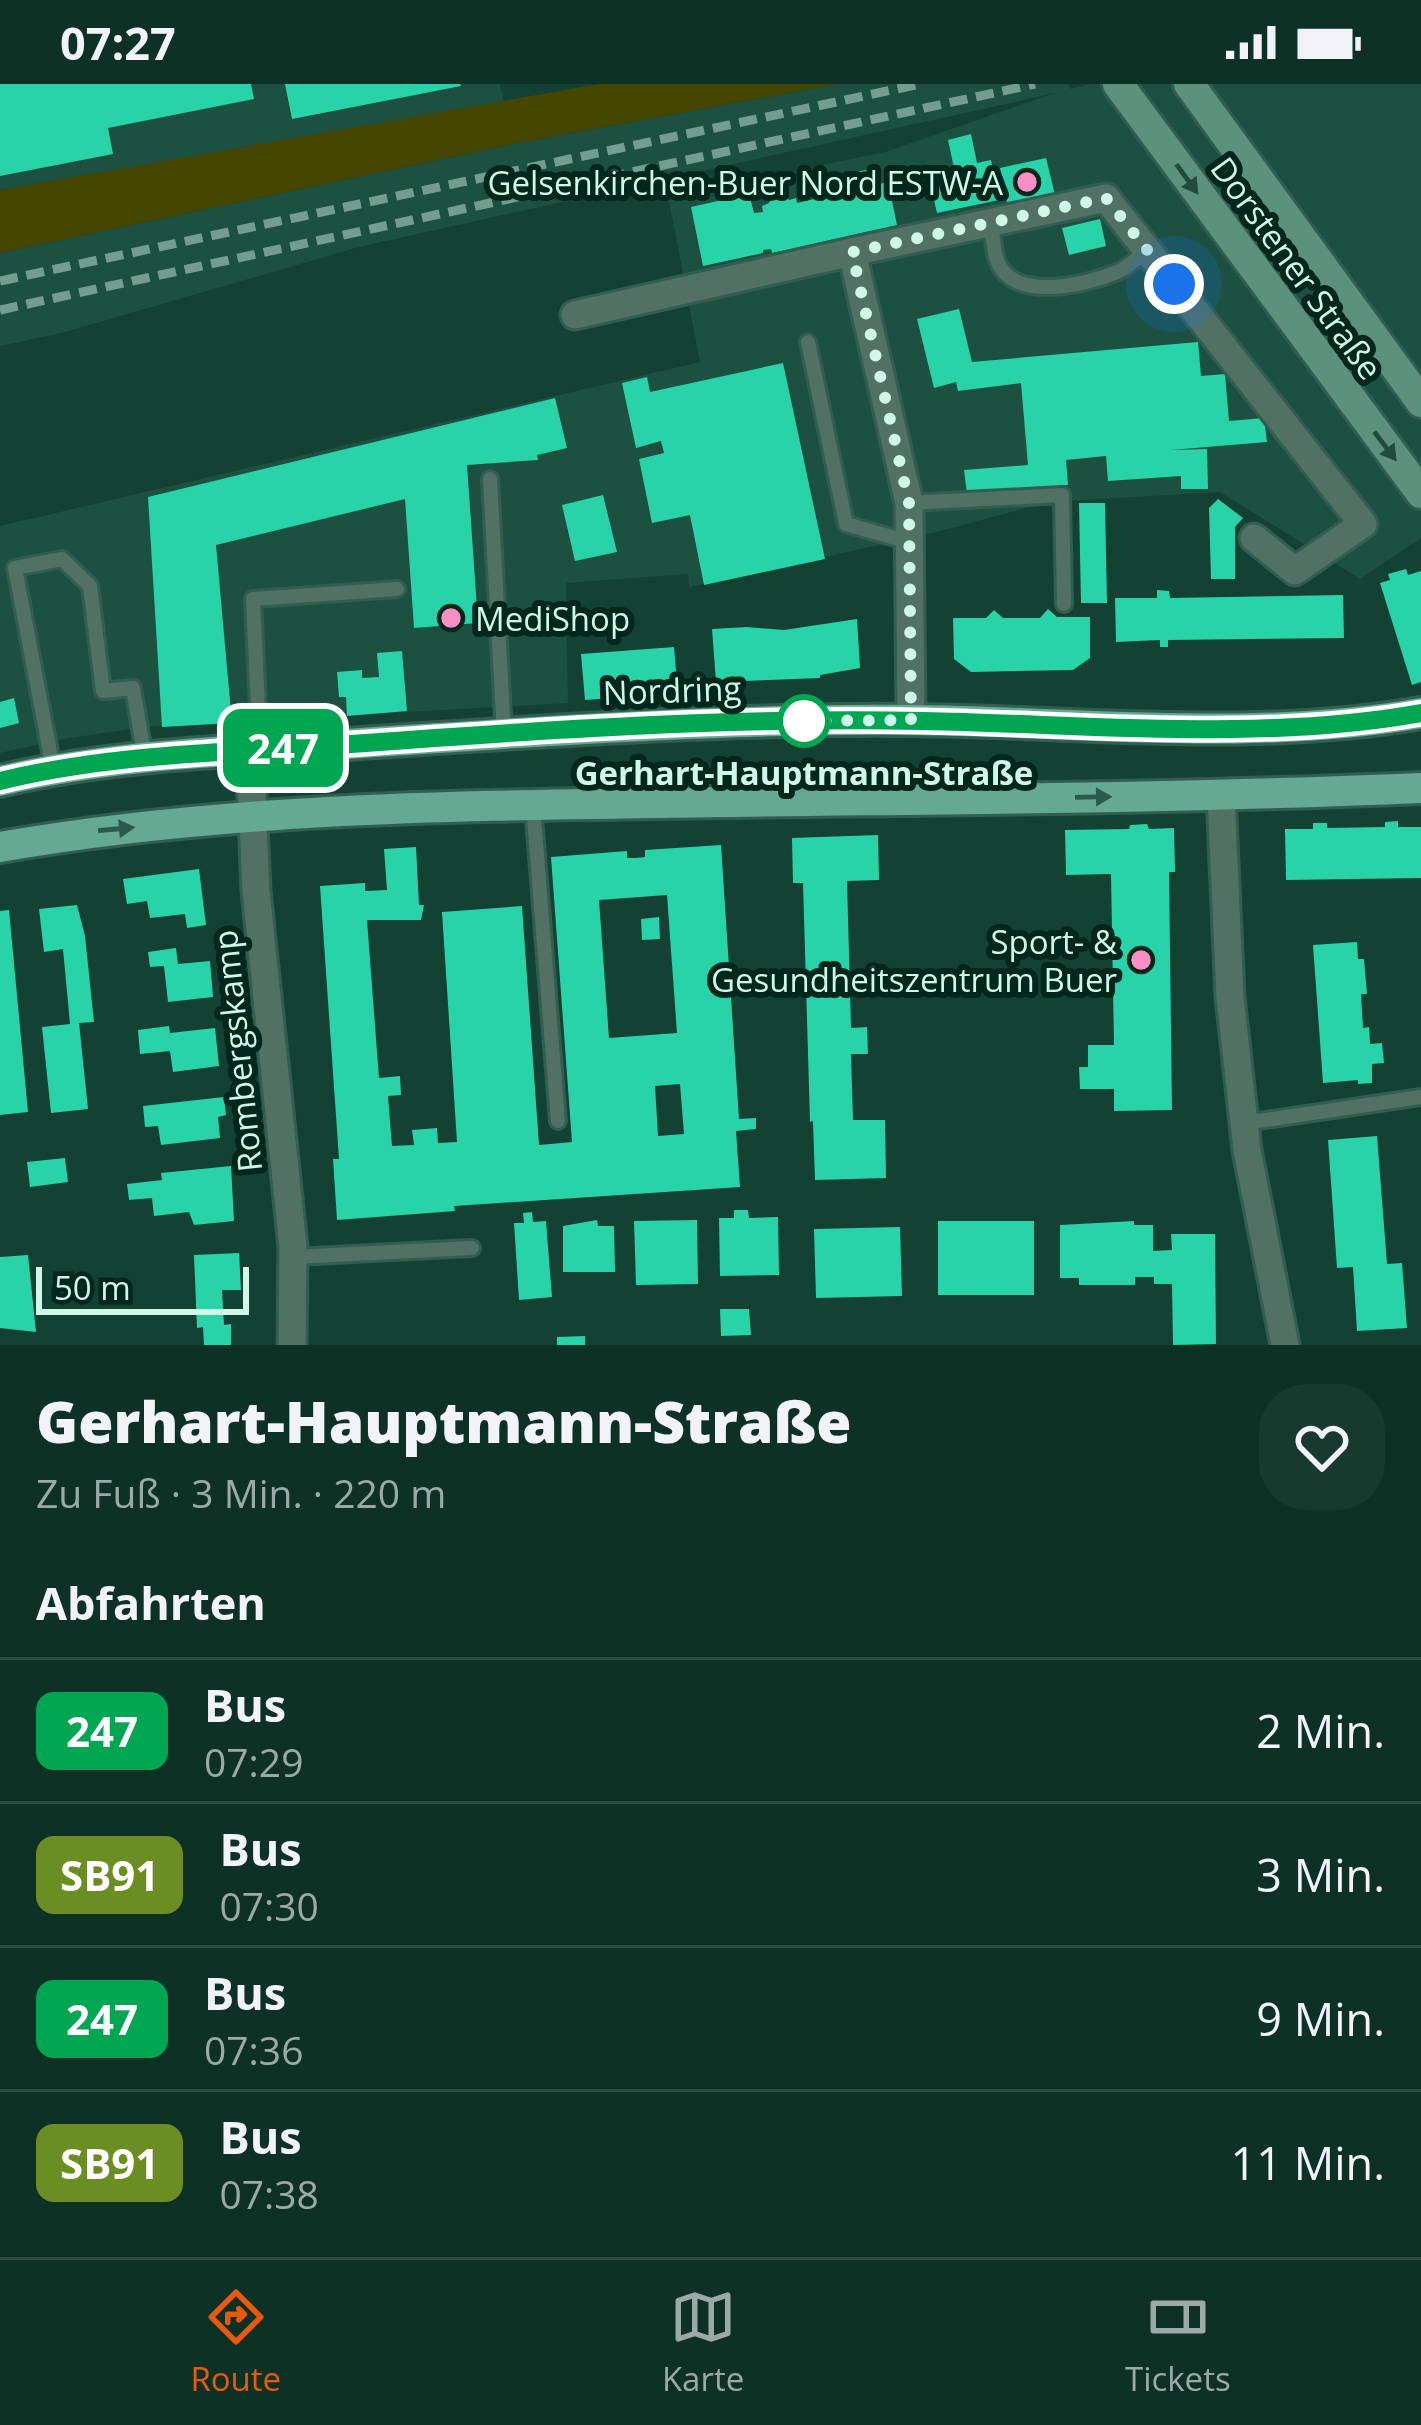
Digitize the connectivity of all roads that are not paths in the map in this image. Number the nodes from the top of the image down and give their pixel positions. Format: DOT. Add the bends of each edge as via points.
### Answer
graph roads {
  1 [pos="1118,84"];
  2 [pos="1189,84"];
  3 [pos="991,223"];
  4 [pos="1147,250"];
  5 [pos="852,252"];
  6 [pos="574,315"];
  7 [pos="808,342"];
  8 [pos="1421,402"];
  9 [pos="490,479"];
  10 [pos="1421,493"];
  11 [pos="909,503"];
  12 [pos="1254,538"];
  13 [pos="909,542"];
  14 [pos="7,569"];
  15 [pos="397,590"];
  16 [pos="1064,604"];
  17 [pos="1421,713"];
  18 [pos="911,720"];
  19 [pos="504,734"];
  20 [pos="250,750"];
  21 [pos="145,759"];
  22 [pos="53,768"];
  23 [pos="0,782"];
  24 [pos="1421,788"];
  25 [pos="1221,796"];
  26 [pos="533,805"];
  27 [pos="253,817"];
  28 [pos="0,847"];
  29 [pos="1421,1097"];
  30 [pos="558,1121"];
  31 [pos="1245,1124"];
  32 [pos="472,1248"];
  33 [pos="293,1257"];
  34 [pos="292,1345"];
  35 [pos="1285,1345"];
  1 -- 10 [label="main road, Dorstener Straße, one-way"];
  2 -- 8 [label="main road, Dorstener Straße"];
  3 -- 4 [label="street" via="1106,198"];
  3 -- 4 [label="lane" via="997,263 1033,287 1122,271"];
  3 -- 5 [label="street"];
  4 -- 12 [label="street" via="1363,524 1295,572"];
  5 -- 6 [label="street"];
  5 -- 11 [label="street"];
  7 -- 13 [label="lane" via="846,524"];
  9 -- 19 [label="lane"];
  11 -- 13 [label="street"];
  11 -- 16 [label="lane" via="1062,495"];
  13 -- 18 [label="street"];
  14 -- 21 [label="lane" via="62,560 90,586 103,691 133,688"];
  14 -- 22 [label="lane"];
  15 -- 20 [label="lane" via="253,599 260,729"];
  17 -- 18 [label="main road, Nordring" via="1310,729"];
  18 -- 19 [label="main road, Nordring"];
  19 -- 20 [label="main road, Nordring"];
  20 -- 21 [label="main road, Nordring"];
  20 -- 27 [label="street, Rombergskamp"];
  21 -- 22 [label="main road, Nordring"];
  22 -- 23 [label="main road, Nordring"];
  24 -- 25 [label="main road"];
  26 -- 25 [label="main road, one-way"];
  25 -- 31 [label="street"];
  26 -- 27 [label="main road"];
  26 -- 30 [label="lane"];
  28 -- 27 [label="main road, one-way"];
  27 -- 33 [label="street, Rombergskamp"];
  29 -- 31 [label="lane"];
  31 -- 35 [label="street"];
  32 -- 33 [label="lane"];
  33 -- 34 [label="street, Rombergskamp"];
}
